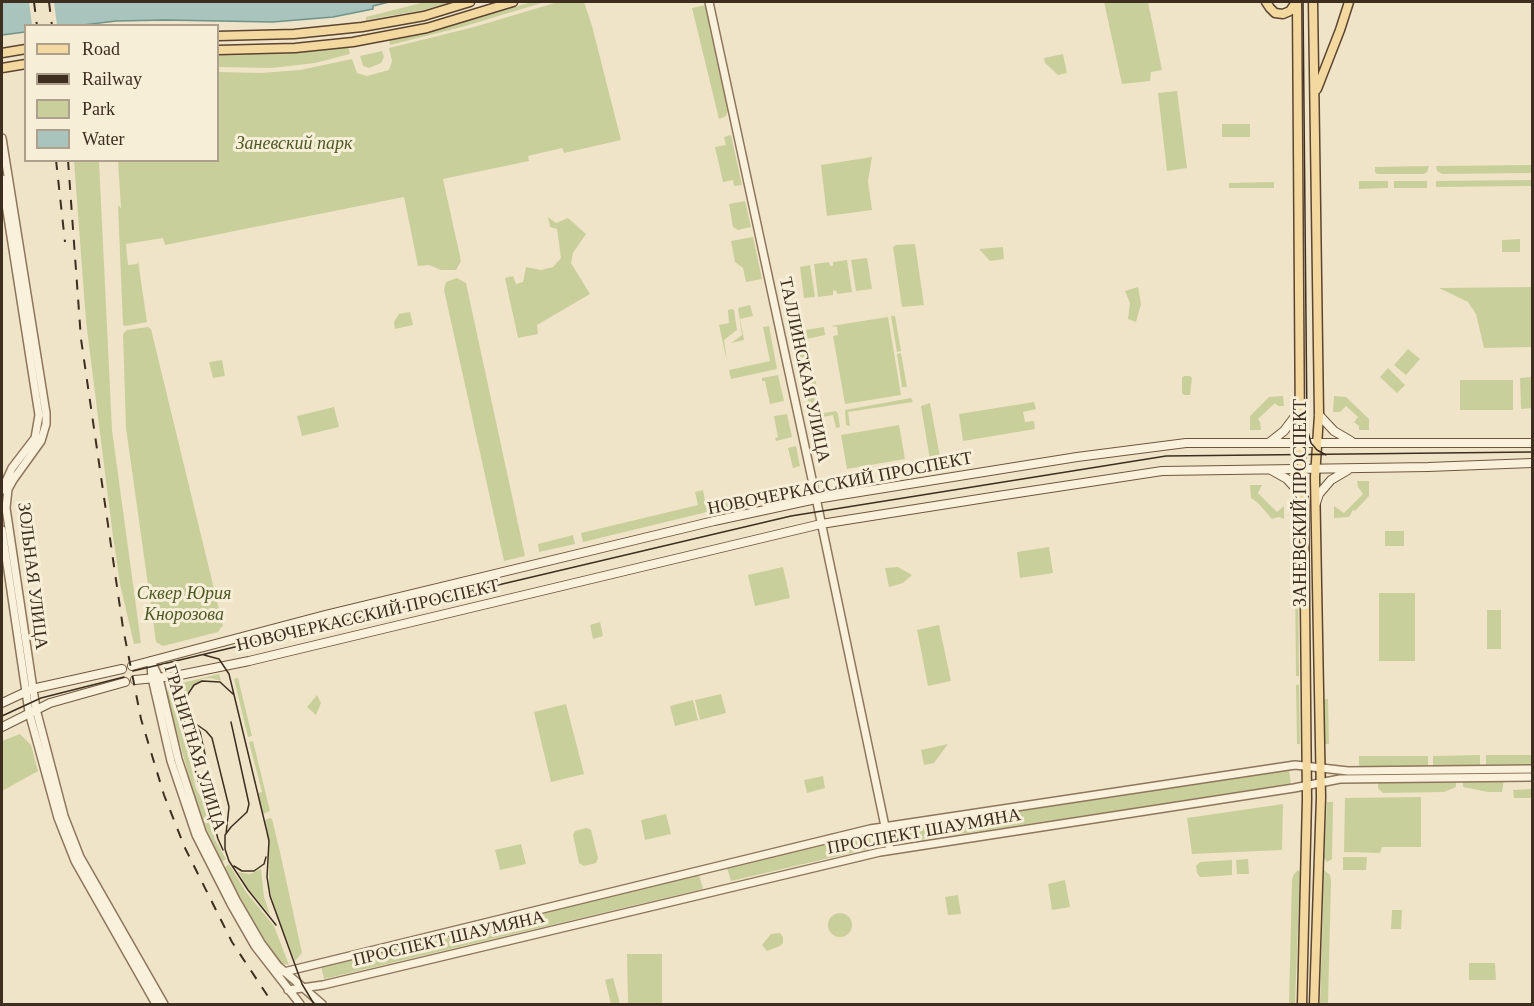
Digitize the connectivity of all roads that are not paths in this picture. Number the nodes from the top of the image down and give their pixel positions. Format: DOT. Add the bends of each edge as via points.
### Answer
graph roads {
  1 [pos="470,2"];
  2 [pos="513,2"];
  3 [pos="709,2"];
  4 [pos="1266,2"];
  5 [pos="1297,2"];
  6 [pos="1313,2"];
  7 [pos="1349,2"];
  8 [pos="219,36"];
  9 [pos="24,49"];
  10 [pos="219,50"];
  11 [pos="2,53"];
  12 [pos="24,64"];
  13 [pos="2,68"];
  14 [pos="1316,92"];
  15 [pos="2,138"];
  16 [pos="2,179"];
  17 [pos="1299,411"];
  18 [pos="1319,415"];
  19 [pos="1265,443"];
  20 [pos="1300,443"];
  21 [pos="1318,443"];
  22 [pos="1355,443"];
  23 [pos="1533,443"];
  24 [pos="1533,463"];
  25 [pos="1266,468"];
  26 [pos="1303,468"];
  27 [pos="1316,468"];
  28 [pos="1355,468"];
  29 [pos="2,490"];
  30 [pos="816,499"];
  31 [pos="1316,503"];
  32 [pos="1304,505"];
  33 [pos="820,524"];
  34 [pos="2,530"];
  35 [pos="151,661"];
  36 [pos="132,666"];
  37 [pos="121,669"];
  38 [pos="156,678"];
  39 [pos="135,680"];
  40 [pos="124,682"];
  41 [pos="29,690"];
  42 [pos="2,703"];
  43 [pos="32,711"];
  44 [pos="2,727"];
  45 [pos="1306,767"];
  46 [pos="1320,768"];
  47 [pos="1533,770"];
  48 [pos="1533,777"];
  49 [pos="1320,783"];
  50 [pos="1306,786"];
  51 [pos="885,827"];
  52 [pos="890,850"];
  53 [pos="304,966"];
  54 [pos="284,972"];
  55 [pos="293,979"];
  56 [pos="302,987"];
  57 [pos="288,990"];
  58 [pos="156,1005"];
  59 [pos="164,1005"];
  60 [pos="300,1005"];
  61 [pos="322,1005"];
  62 [pos="1302,1005"];
  63 [pos="1314,1005"];
  1 -- 8 [label="main road" via="362,27"];
  2 -- 10 [label="main road" via="427,28 353,42"];
  3 -- 30 [label="street, ТАЛЛИНСКАЯ УЛИЦА"];
  4 -- 5 [label="main road" via="1275,13 1283,14"];
  5 -- 17 [label="main road, ЗАНЕВСКИЙ ПРОСПЕКТ"];
  6 -- 14 [label="main road, ЗАНЕВСКИЙ ПРОСПЕКТ"];
  7 -- 14 [label="main road"];
  9 -- 11 [label="main road"];
  12 -- 13 [label="main road"];
  14 -- 18 [label="main road, ЗАНЕВСКИЙ ПРОСПЕКТ"];
  15 -- 41 [label="street, ЗОЛЬНАЯ УЛИЦА" via="46,412 41,441 12,480 6,508"];
  16 -- 29 [label="street, ЗОЛЬНАЯ УЛИЦА" via="39,415 35,438 12,468"];
  17 -- 19 [label="main road" via="1284,431"];
  17 -- 20 [label="main road, ЗАНЕВСКИЙ ПРОСПЕКТ"];
  18 -- 21 [label="main road, ЗАНЕВСКИЙ ПРОСПЕКТ"];
  18 -- 22 [label="main road" via="1341,436"];
  19 -- 20 [label="main road, НОВОЧЕРКАССКИЙ ПРОСПЕКТ"];
  19 -- 30 [label="main road, НОВОЧЕРКАССКИЙ ПРОСПЕКТ" via="1165,445"];
  20 -- 21 [label="main road, НОВОЧЕРКАССКИЙ ПРОСПЕКТ"];
  20 -- 26 [label="main road, ЗАНЕВСКИЙ ПРОСПЕКТ"];
  21 -- 22 [label="main road, НОВОЧЕРКАССКИЙ ПРОСПЕКТ"];
  21 -- 27 [label="main road, ЗАНЕВСКИЙ ПРОСПЕКТ"];
  22 -- 23 [label="main road, НОВОЧЕРКАССКИЙ ПРОСПЕКТ"];
  24 -- 28 [label="main road, НОВОЧЕРКАССКИЙ ПРОСПЕКТ"];
  25 -- 26 [label="main road, НОВОЧЕРКАССКИЙ ПРОСПЕКТ"];
  25 -- 32 [label="main road" via="1287,479"];
  25 -- 33 [label="main road, НОВОЧЕРКАССКИЙ ПРОСПЕКТ" via="1162,471"];
  26 -- 27 [label="main road, НОВОЧЕРКАССКИЙ ПРОСПЕКТ"];
  26 -- 32 [label="main road, ЗАНЕВСКИЙ ПРОСПЕКТ"];
  27 -- 28 [label="main road, НОВОЧЕРКАССКИЙ ПРОСПЕКТ"];
  27 -- 31 [label="main road, ЗАНЕВСКИЙ ПРОСПЕКТ"];
  28 -- 31 [label="main road" via="1331,480"];
  30 -- 33 [label="street, ТАЛЛИНСКАЯ УЛИЦА"];
  30 -- 35 [label="main road, НОВОЧЕРКАССКИЙ ПРОСПЕКТ" via="522,567"];
  31 -- 46 [label="main road, ЗАНЕВСКИЙ ПРОСПЕКТ"];
  32 -- 45 [label="main road, ЗАНЕВСКИЙ ПРОСПЕКТ"];
  33 -- 38 [label="main road, НОВОЧЕРКАССКИЙ ПРОСПЕКТ" via="249,661"];
  33 -- 51 [label="street, ТАЛЛИНСКАЯ УЛИЦА"];
  34 -- 41 [label="street, ЗОЛЬНАЯ УЛИЦА"];
  35 -- 36 [label="main road, НОВОЧЕРКАССКИЙ ПРОСПЕКТ"];
  35 -- 38 [label="street, ГРАНИТНАЯ УЛИЦА"];
  37 -- 41 [label="main road"];
  38 -- 39 [label="main road, НОВОЧЕРКАССКИЙ ПРОСПЕКТ"];
  38 -- 54 [label="street, ГРАНИТНАЯ УЛИЦА" via="202,832 261,943"];
  38 -- 57 [label="street, ГРАНИТНАЯ УЛИЦА" via="171,762 196,834 255,946"];
  40 -- 43 [label="main road"];
  41 -- 42 [label="main road"];
  41 -- 43 [label="street, ЗОЛЬНАЯ УЛИЦА"];
  43 -- 44 [label="main road"];
  43 -- 58 [label="street, ЗОЛЬНАЯ УЛИЦА" via="58,818 75,861"];
  43 -- 59 [label="street, ЗОЛЬНАЯ УЛИЦА" via="80,857"];
  45 -- 46 [label="street, ПРОСПЕКТ ШАУМЯНА"];
  45 -- 50 [label="main road, ЗАНЕВСКИЙ ПРОСПЕКТ"];
  45 -- 51 [label="street, ПРОСПЕКТ ШАУМЯНА" via="1283,767"];
  46 -- 47 [label="street, ПРОСПЕКТ ШАУМЯНА"];
  46 -- 49 [label="main road, ЗАНЕВСКИЙ ПРОСПЕКТ"];
  48 -- 49 [label="street, ПРОСПЕКТ ШАУМЯНА" via="1340,779"];
  49 -- 50 [label="street, ПРОСПЕКТ ШАУМЯНА"];
  49 -- 63 [label="main road, ЗАНЕВСКИЙ ПРОСПЕКТ"];
  50 -- 52 [label="street, ПРОСПЕКТ ШАУМЯНА"];
  50 -- 62 [label="main road, ЗАНЕВСКИЙ ПРОСПЕКТ"];
  51 -- 52 [label="street, ТАЛЛИНСКАЯ УЛИЦА"];
  51 -- 53 [label="street, ПРОСПЕКТ ШАУМЯНА"];
  52 -- 56 [label="street, ПРОСПЕКТ ШАУМЯНА"];
  53 -- 54 [label="street, ПРОСПЕКТ ШАУМЯНА"];
  53 -- 55 [label="street"];
  54 -- 55 [label="street, ГРАНИТНАЯ УЛИЦА"];
  55 -- 56 [label="street, ГРАНИТНАЯ УЛИЦА"];
  55 -- 57 [label="street"];
  56 -- 57 [label="street, ПРОСПЕКТ ШАУМЯНА"];
  56 -- 61 [label="street, ГРАНИТНАЯ УЛИЦА"];
  57 -- 60 [label="street, ГРАНИТНАЯ УЛИЦА"];
}
